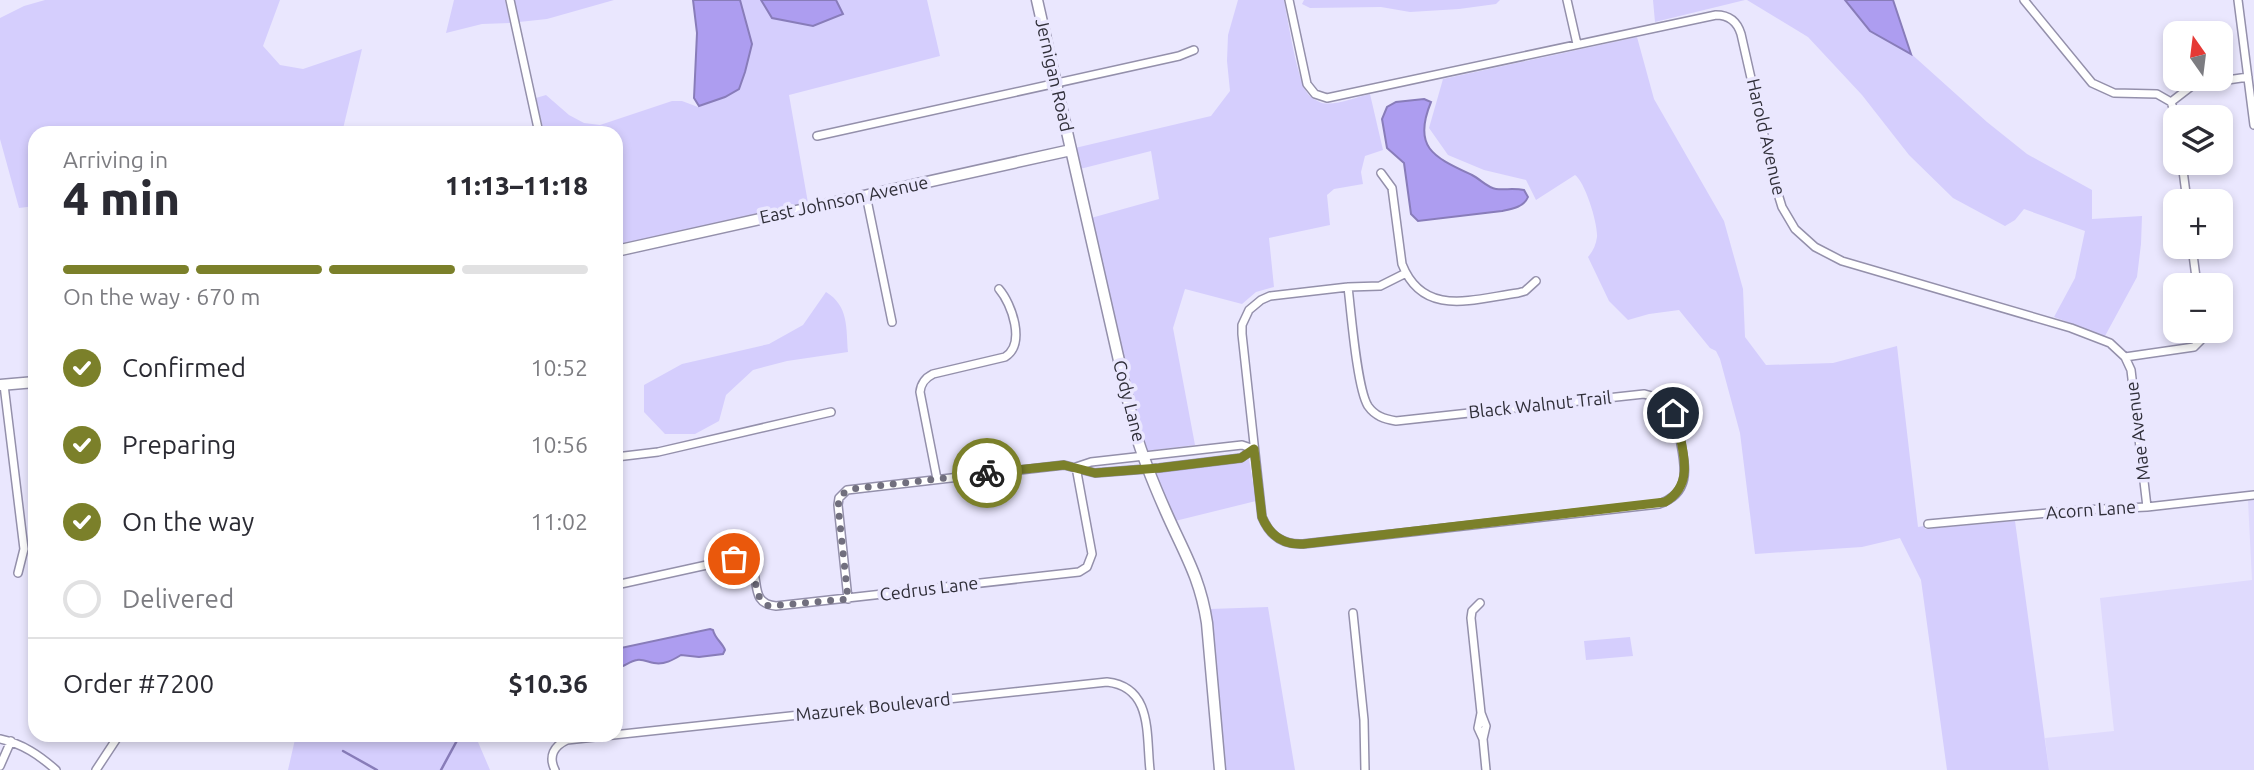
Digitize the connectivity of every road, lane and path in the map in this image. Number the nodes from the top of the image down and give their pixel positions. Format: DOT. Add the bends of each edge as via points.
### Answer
graph roads {
  1 [pos="510,0"];
  2 [pos="1037,0"];
  3 [pos="1289,0"];
  4 [pos="1567,0"];
  5 [pos="2024,0"];
  6 [pos="2238,0"];
  7 [pos="1577,44"];
  8 [pos="1194,50"];
  9 [pos="2248,77"];
  10 [pos="1056,82"];
  11 [pos="2171,102"];
  12 [pos="2172,105"];
  13 [pos="2254,125"];
  14 [pos="537,126"];
  15 [pos="817,136"];
  16 [pos="1071,150"];
  17 [pos="1381,173"];
  18 [pos="866,195"];
  19 [pos="623,249"];
  20 [pos="1406,273"];
  21 [pos="1536,281"];
  22 [pos="1348,286"];
  23 [pos="999,289"];
  24 [pos="892,321"];
  25 [pos="2198,343"];
  26 [pos="2125,357"];
  27 [pos="28,383"];
  28 [pos="2,385"];
  29 [pos="831,412"];
  30 [pos="1254,449"];
  31 [pos="623,456"];
  32 [pos="1143,456"];
  33 [pos="1076,467"];
  34 [pos="1147,468"];
  35 [pos="937,479"];
  36 [pos="2254,495"];
  37 [pos="2147,507"];
  38 [pos="1928,524"];
  39 [pos="18,573"];
  40 [pos="623,584"];
  41 [pos="848,599"];
  42 [pos="1480,603"];
  43 [pos="1353,613"];
  44 [pos="623,734"];
  45 [pos="0,739"];
  46 [pos="11,741"];
  47 [pos="114,742"];
  48 [pos="563,742"];
  49 [pos="0,766"];
  50 [pos="57,770"];
  51 [pos="96,770"];
  52 [pos="555,770"];
  53 [pos="1150,770"];
  54 [pos="1220,770"];
  55 [pos="1365,770"];
  56 [pos="1486,770"];
  1 -- 14 [label="street"];
  2 -- 10 [label="street, Jernigan Road"];
  3 -- 7 [label="street, Harold Avenue" via="1307,84 1321,98"];
  4 -- 7 [label="street"];
  5 -- 11 [label="street" via="2092,83 2114,93 2157,94"];
  6 -- 9 [label="street"];
  7 -- 26 [label="street, Harold Avenue" via="1716,15 1729,18 1741,34 1782,207 1805,239 1858,267 2071,328 2110,343"];
  8 -- 10 [label="street"];
  9 -- 11 [label="street" via="2193,85"];
  9 -- 13 [label="street"];
  10 -- 15 [label="street"];
  10 -- 16 [label="street, Jernigan Road"];
  11 -- 12 [label="street"];
  16 -- 18 [label="street, East Johnson Avenue"];
  16 -- 32 [label="street, Cody Lane"];
  17 -- 20 [label="street" via="1392,188"];
  18 -- 19 [label="street, East Johnson Avenue"];
  18 -- 24 [label="street"];
  20 -- 21 [label="street" via="1429,296 1452,302 1518,293"];
  20 -- 22 [label="street, Black Walnut Trail" via="1380,286"];
  22 -- 30 [label="street, Black Walnut Trail" via="1270,296 1245,317 1242,334"];
  22 -- 30 [label="street, Black Walnut Trail" via="1363,395 1379,416 1396,421 1644,394 1660,400 1677,421 1685,468 1682,485 1672,498 1659,504 1293,545 1278,539 1262,517"];
  23 -- 35 [label="street" via="1009,304 1016,347 1005,357 928,376 921,386"];
  25 -- 26 [label="street"];
  26 -- 37 [label="street, Mae Avenue" via="2131,370"];
  27 -- 28 [label="street"];
  28 -- 39 [label="street" via="24,549"];
  29 -- 31 [label="street"];
  30 -- 32 [label="street" via="1242,445"];
  30 -- 34 [label="street" via="1241,458"];
  32 -- 33 [label="street"];
  32 -- 34 [label="street, Cody Lane"];
  33 -- 34 [label="street" via="1095,473"];
  33 -- 35 [label="street"];
  33 -- 41 [label="street, Cedrus Lane" via="1092,549 1084,570"];
  34 -- 54 [label="street, Cody Lane" via="1204,601"];
  35 -- 41 [label="street" via="842,494 838,505"];
  36 -- 37 [label="street, Acorn Lane"];
  37 -- 38 [label="street, Acorn Lane"];
  40 -- 41 [label="street, Cedrus Lane" via="740,560 754,571 757,593 769,606"];
  42 -- 56 [label="street" via="1471,618 1486,726"];
  43 -- 55 [label="street"];
  44 -- 53 [label="street, Mazurek Boulevard" via="1107,682 1125,686 1142,705"];
  45 -- 46 [label="street"];
  46 -- 49 [label="street"];
  46 -- 50 [label="street"];
  47 -- 51 [label="street"];
  48 -- 52 [label="street, Mazurek Boulevard" via="552,754"];
}
